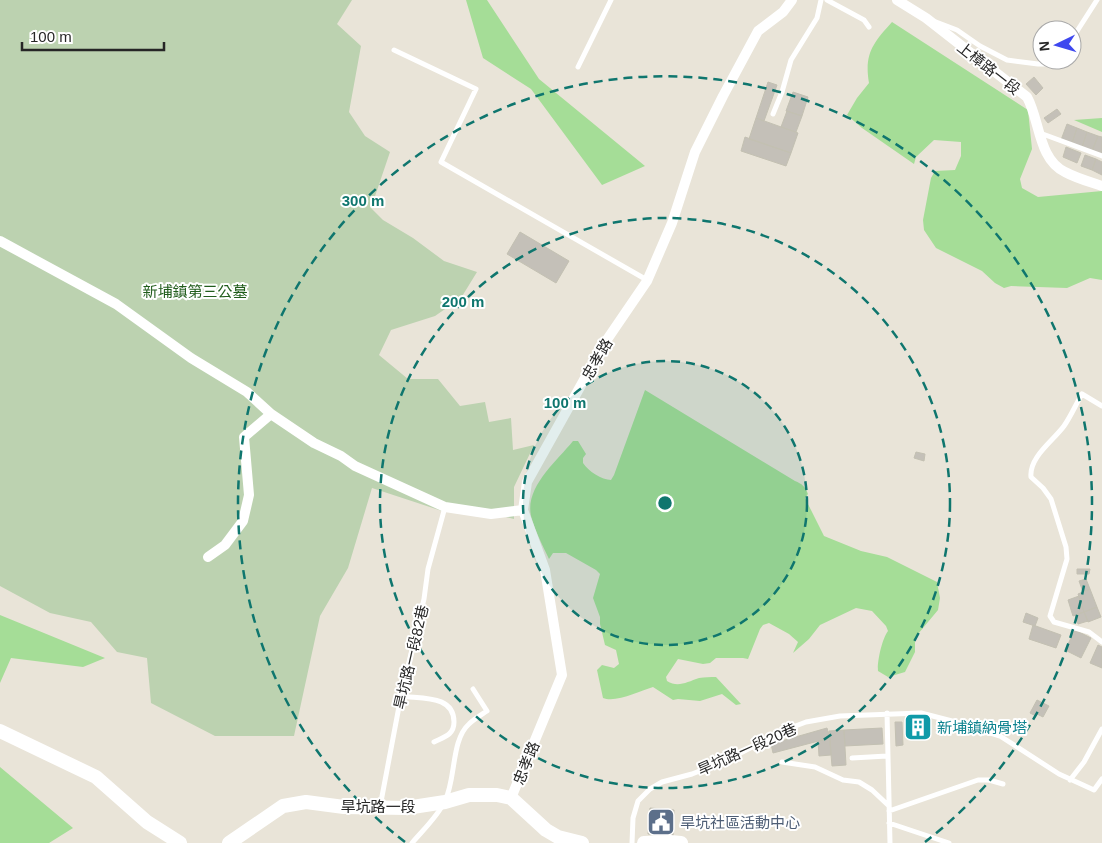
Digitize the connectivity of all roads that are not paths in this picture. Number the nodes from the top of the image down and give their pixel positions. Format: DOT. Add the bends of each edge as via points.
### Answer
graph roads {
  1 [pos="612,0"];
  2 [pos="792,0"];
  3 [pos="821,0"];
  4 [pos="828,0"];
  5 [pos="898,0"];
  6 [pos="1096,0"];
  7 [pos="926,18"];
  8 [pos="1082,23"];
  9 [pos="869,27"];
  10 [pos="394,50"];
  11 [pos="1032,63"];
  12 [pos="578,67"];
  13 [pos="773,114"];
  14 [pos="1040,132"];
  15 [pos="1102,156"];
  16 [pos="1102,186"];
  17 [pos="0,241"];
  18 [pos="647,281"];
  19 [pos="1102,406"];
  20 [pos="271,414"];
  21 [pos="445,507"];
  22 [pos="523,510"];
  23 [pos="208,557"];
  24 [pos="1102,642"];
  25 [pos="473,689"];
  26 [pos="402,696"];
  27 [pos="886,713"];
  28 [pos="1102,729"];
  29 [pos="0,731"];
  30 [pos="434,742"];
  31 [pos="888,756"];
  32 [pos="852,758"];
  33 [pos="782,762"];
  34 [pos="1102,779"];
  35 [pos="1070,780"];
  36 [pos="1003,784"];
  37 [pos="511,798"];
  38 [pos="445,802"];
  39 [pos="380,808"];
  40 [pos="889,808"];
  41 [pos="889,823"];
  42 [pos="180,843"];
  43 [pos="229,843"];
  44 [pos="412,843"];
  45 [pos="582,843"];
  46 [pos="632,843"];
  47 [pos="644,843"];
  48 [pos="681,843"];
  49 [pos="890,843"];
  50 [pos="948,843"];
  1 -- 12 [label="lane"];
  2 -- 18 [label="street, 忠孝路" via="783,12 758,32 723,96 695,152 672,223"];
  3 -- 13 [label="lane" via="816,18 791,60"];
  4 -- 9 [label="lane" via="864,20"];
  5 -- 7 [label="street, 上樟路一段"];
  6 -- 8 [label="lane"];
  7 -- 11 [label="lane" via="957,30 1007,60"];
  7 -- 14 [label="street, 上樟路一段" via="1026,97"];
  10 -- 18 [label="lane" via="476,89 441,162"];
  14 -- 15 [label="lane"];
  14 -- 16 [label="street, 上樟路一段" via="1052,162 1064,172"];
  17 -- 20 [label="street" via="116,304 190,358 248,392"];
  18 -- 22 [label="street, 忠孝路" via="604,344 527,482"];
  19 -- 24 [label="lane" via="1082,394 1065,424 1032,464 1030,473 1051,499 1066,547 1067,559 1050,616 1054,622 1089,632"];
  20 -- 21 [label="street" via="355,466"];
  20 -- 23 [label="street" via="244,437 250,494 242,522 226,546"];
  21 -- 22 [label="street" via="491,514"];
  21 -- 26 [label="lane, 旱坑路一段82巷" via="428,569"];
  22 -- 37 [label="street, 忠孝路" via="545,570 562,674"];
  25 -- 38 [label="lane" via="488,711 467,725 462,735"];
  26 -- 30 [label="lane" via="443,701 450,707 454,728 449,735"];
  26 -- 39 [label="lane, 旱坑路一段82巷"];
  27 -- 31 [label="lane"];
  27 -- 35 [label="lane, 旱坑路一段20巷" via="921,712 1000,736"];
  27 -- 46 [label="lane, 旱坑路一段20巷" via="806,722 725,761 662,782 638,801 633,818"];
  28 -- 35 [label="lane"];
  29 -- 42 [label="street" via="96,777 147,822"];
  31 -- 32 [label="lane"];
  31 -- 40 [label="lane"];
  33 -- 40 [label="lane" via="815,767 843,780 859,782"];
  34 -- 35 [label="lane, 旱坑路一段20巷" via="1094,790"];
  36 -- 40 [label="lane" via="978,780"];
  37 -- 38 [label="street, 旱坑路一段" via="469,795"];
  37 -- 45 [label="street" via="546,830"];
  38 -- 39 [label="street, 旱坑路一段"];
  38 -- 44 [label="lane"];
  39 -- 43 [label="street, 旱坑路一段" via="306,802 283,806"];
  40 -- 41 [label="lane"];
  41 -- 49 [label="lane"];
  41 -- 50 [label="lane"];
  47 -- 48 [label="street"];
}
